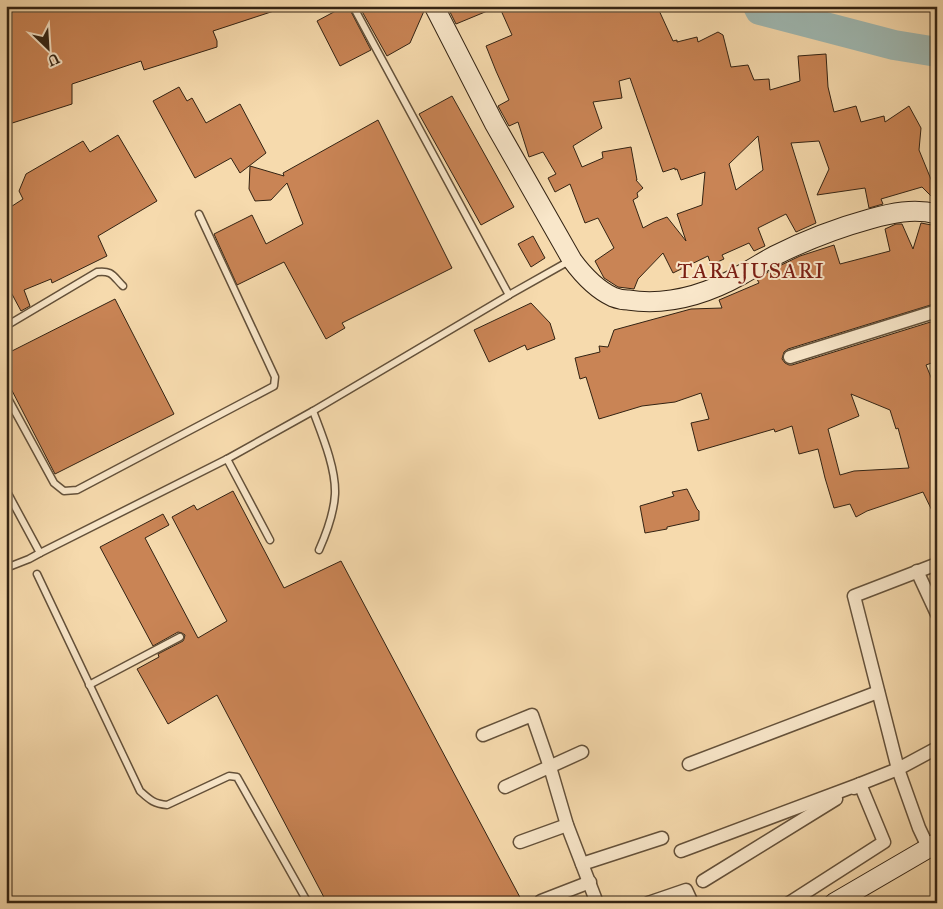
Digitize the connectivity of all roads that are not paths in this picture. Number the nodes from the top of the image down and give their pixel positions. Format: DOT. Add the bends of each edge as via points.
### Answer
graph roads {
  1 [pos="353,6"];
  2 [pos="434,6"];
  3 [pos="199,214"];
  4 [pos="937,214"];
  5 [pos="572,260"];
  6 [pos="123,286"];
  7 [pos="509,295"];
  8 [pos="937,311"];
  9 [pos="6,326"];
  10 [pos="790,358"];
  11 [pos="6,395"];
  12 [pos="314,410"];
  13 [pos="227,459"];
  14 [pos="6,490"];
  15 [pos="270,540"];
  16 [pos="320,550"];
  17 [pos="40,553"];
  18 [pos="937,564"];
  19 [pos="6,568"];
  20 [pos="917,571"];
  21 [pos="37,574"];
  22 [pos="937,614"];
  23 [pos="180,637"];
  24 [pos="90,686"];
  25 [pos="878,692"];
  26 [pos="483,734"];
  27 [pos="937,748"];
  28 [pos="582,752"];
  29 [pos="689,764"];
  30 [pos="550,767"];
  31 [pos="898,769"];
  32 [pos="860,784"];
  33 [pos="505,787"];
  34 [pos="567,825"];
  35 [pos="662,838"];
  36 [pos="520,842"];
  37 [pos="932,845"];
  38 [pos="681,851"];
  39 [pos="582,864"];
  40 [pos="703,881"];
  41 [pos="590,882"];
  42 [pos="541,902"];
  43 [pos="308,903"];
  44 [pos="597,903"];
  45 [pos="648,903"];
  46 [pos="692,903"];
  47 [pos="789,903"];
  48 [pos="834,903"];
  1 -- 7 [label="lane"];
  2 -- 5 [label="street" via="494,123"];
  3 -- 11 [label="lane" via="275,377 274,386 78,490 64,491 54,483"];
  4 -- 5 [label="street" via="918,211 891,213 858,222 804,242 703,293 668,301 616,299 598,289"];
  5 -- 7 [label="lane"];
  6 -- 9 [label="lane" via="111,274 96,272"];
  7 -- 12 [label="lane"];
  8 -- 10 [label="street"];
  12 -- 13 [label="lane"];
  12 -- 16 [label="lane" via="332,465 335,493 329,527"];
  13 -- 15 [label="lane"];
  13 -- 17 [label="lane"];
  14 -- 17 [label="lane"];
  17 -- 19 [label="lane" via="30,561"];
  18 -- 20 [label="street"];
  20 -- 22 [label="street"];
  20 -- 25 [label="street" via="854,596"];
  21 -- 24 [label="lane"];
  23 -- 24 [label="lane"];
  24 -- 43 [label="lane" via="140,791 148,799 167,805 229,776 237,777"];
  25 -- 29 [label="street"];
  25 -- 31 [label="street"];
  26 -- 30 [label="street" via="532,714"];
  27 -- 31 [label="street"];
  28 -- 30 [label="street"];
  30 -- 33 [label="street"];
  30 -- 34 [label="street"];
  31 -- 32 [label="street"];
  31 -- 37 [label="street" via="919,828"];
  32 -- 38 [label="street"];
  32 -- 40 [label="street"];
  32 -- 47 [label="street" via="884,842"];
  34 -- 36 [label="street"];
  34 -- 39 [label="street"];
  35 -- 39 [label="street"];
  37 -- 48 [label="street"];
  39 -- 41 [label="street"];
  41 -- 42 [label="street"];
  41 -- 44 [label="street"];
  45 -- 46 [label="street" via="686,890"];
}
